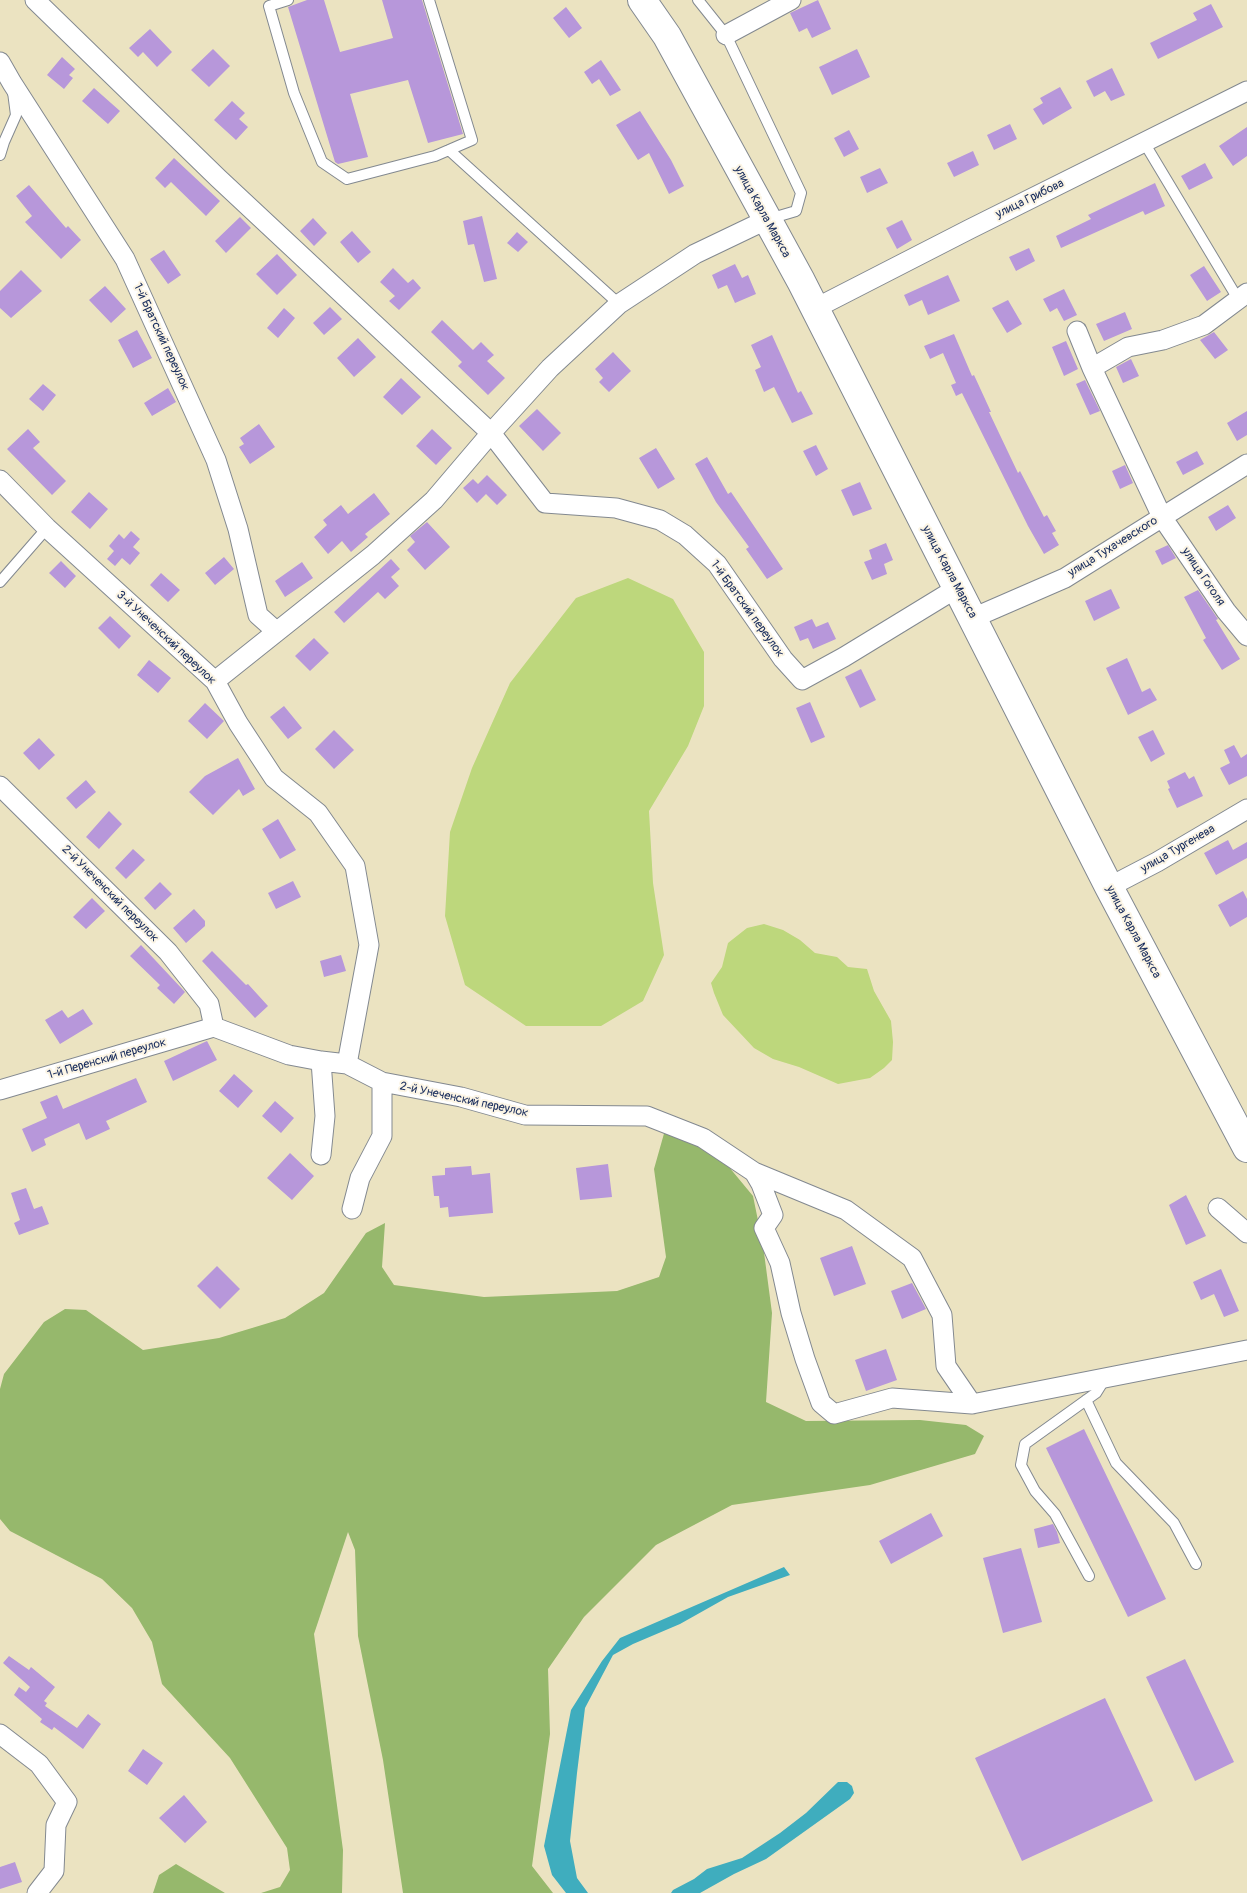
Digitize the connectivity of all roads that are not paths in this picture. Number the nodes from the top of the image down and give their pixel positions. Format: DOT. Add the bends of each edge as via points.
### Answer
graph roads {
  1 [pos="35,0"];
  2 [pos="288,0"];
  3 [pos="429,0"];
  4 [pos="642,0"];
  5 [pos="698,0"];
  6 [pos="791,0"];
  7 [pos="726,35"];
  8 [pos="0,62"];
  9 [pos="12,83"];
  10 [pos="1247,91"];
  11 [pos="1145,144"];
  12 [pos="449,150"];
  13 [pos="0,155"];
  14 [pos="766,220"];
  15 [pos="1242,296"];
  16 [pos="619,304"];
  17 [pos="814,309"];
  18 [pos="1078,331"];
  19 [pos="1092,368"];
  20 [pos="491,433"];
  21 [pos="1247,464"];
  22 [pos="0,480"];
  23 [pos="1162,516"];
  24 [pos="48,528"];
  25 [pos="0,582"];
  26 [pos="957,588"];
  27 [pos="973,618"];
  28 [pos="276,631"];
  29 [pos="1247,636"];
  30 [pos="215,681"];
  31 [pos="0,786"];
  32 [pos="1247,809"];
  33 [pos="1109,887"];
  34 [pos="214,1027"];
  35 [pos="321,1061"];
  36 [pos="347,1064"];
  37 [pos="382,1082"];
  38 [pos="0,1090"];
  39 [pos="1247,1148"];
  40 [pos="321,1155"];
  41 [pos="754,1172"];
  42 [pos="352,1208"];
  43 [pos="1218,1208"];
  44 [pos="1247,1233"];
  45 [pos="1247,1350"];
  46 [pos="1106,1376"];
  47 [pos="1086,1400"];
  48 [pos="972,1404"];
  49 [pos="1196,1564"];
  50 [pos="1088,1576"];
  51 [pos="0,1734"];
  52 [pos="37,1893"];
  1 -- 20 [label="street, 1-й Братский переулок" via="218,178"];
  2 -- 12 [label="lane" via="269,6 294,93 322,162 347,179"];
  3 -- 12 [label="lane" via="472,140"];
  4 -- 14 [label="main road, улица Карла Маркса" via="667,36"];
  5 -- 7 [label="lane"];
  6 -- 7 [label="street"];
  7 -- 14 [label="lane" via="801,193 796,211"];
  8 -- 9 [label="street, 1-й Братский переулок"];
  9 -- 13 [label="lane" via="16,115"];
  9 -- 28 [label="street, 1-й Братский переулок" via="125,259 216,460 238,530 258,615"];
  10 -- 11 [label="street, улица Грибова"];
  11 -- 15 [label="lane"];
  11 -- 17 [label="street, улица Грибова"];
  12 -- 16 [label="lane"];
  14 -- 16 [label="street" via="695,254"];
  14 -- 17 [label="main road, улица Карла Маркса"];
  15 -- 19 [label="street" via="1204,325 1164,340 1128,347"];
  16 -- 20 [label="street" via="550,368"];
  17 -- 26 [label="main road, улица Карла Маркса"];
  18 -- 19 [label="street, улица Гоголя"];
  19 -- 23 [label="street, улица Гоголя"];
  20 -- 26 [label="street, 1-й Братский переулок" via="545,503 616,508 660,520 685,535 717,564 783,659 802,680 844,658"];
  20 -- 28 [label="street" via="434,500 373,554"];
  21 -- 23 [label="street, улица Тухачевского"];
  22 -- 24 [label="street, 3-й Унеченский переулок"];
  23 -- 27 [label="street, улица Тухачевского" via="1065,578"];
  23 -- 29 [label="street, улица Гоголя" via="1226,611"];
  24 -- 25 [label="lane"];
  24 -- 30 [label="street, 3-й Унеченский переулок"];
  26 -- 27 [label="main road, улица Карла Маркса"];
  27 -- 33 [label="main road, улица Карла Маркса"];
  28 -- 30 [label="street"];
  30 -- 36 [label="street, 3-й Унеченский переулок" via="274,778 318,813 356,866 369,945"];
  31 -- 34 [label="street, 2-й Унеченский переулок" via="168,952 209,1004"];
  32 -- 33 [label="street, улица Тургенева"];
  33 -- 39 [label="main road, улица Карла Маркса"];
  34 -- 35 [label="street, 2-й Унеченский переулок" via="289,1055"];
  34 -- 38 [label="street, 1-й Перенский переулок"];
  35 -- 36 [label="street, 2-й Унеченский переулок"];
  35 -- 40 [label="street" via="325,1116"];
  36 -- 37 [label="street, 2-й Унеченский переулок"];
  37 -- 41 [label="street, 2-й Унеченский переулок" via="461,1097 525,1115 647,1116 703,1138"];
  37 -- 42 [label="street" via="382,1136 360,1178"];
  41 -- 48 [label="street, 2-й Унеченский переулок" via="846,1210 912,1258 942,1315 946,1366"];
  41 -- 48 [label="street" via="773,1215 764,1228 780,1264 791,1313 822,1402 834,1414 892,1398"];
  43 -- 44 [label="street"];
  45 -- 46 [label="street"];
  46 -- 47 [label="lane" via="1096,1393"];
  46 -- 48 [label="street"];
  47 -- 49 [label="lane" via="1116,1463 1174,1523"];
  47 -- 50 [label="lane" via="1025,1444 1021,1465 1034,1491 1054,1514"];
  51 -- 52 [label="street" via="39,1764 67,1802 56,1825 54,1871"];
}
